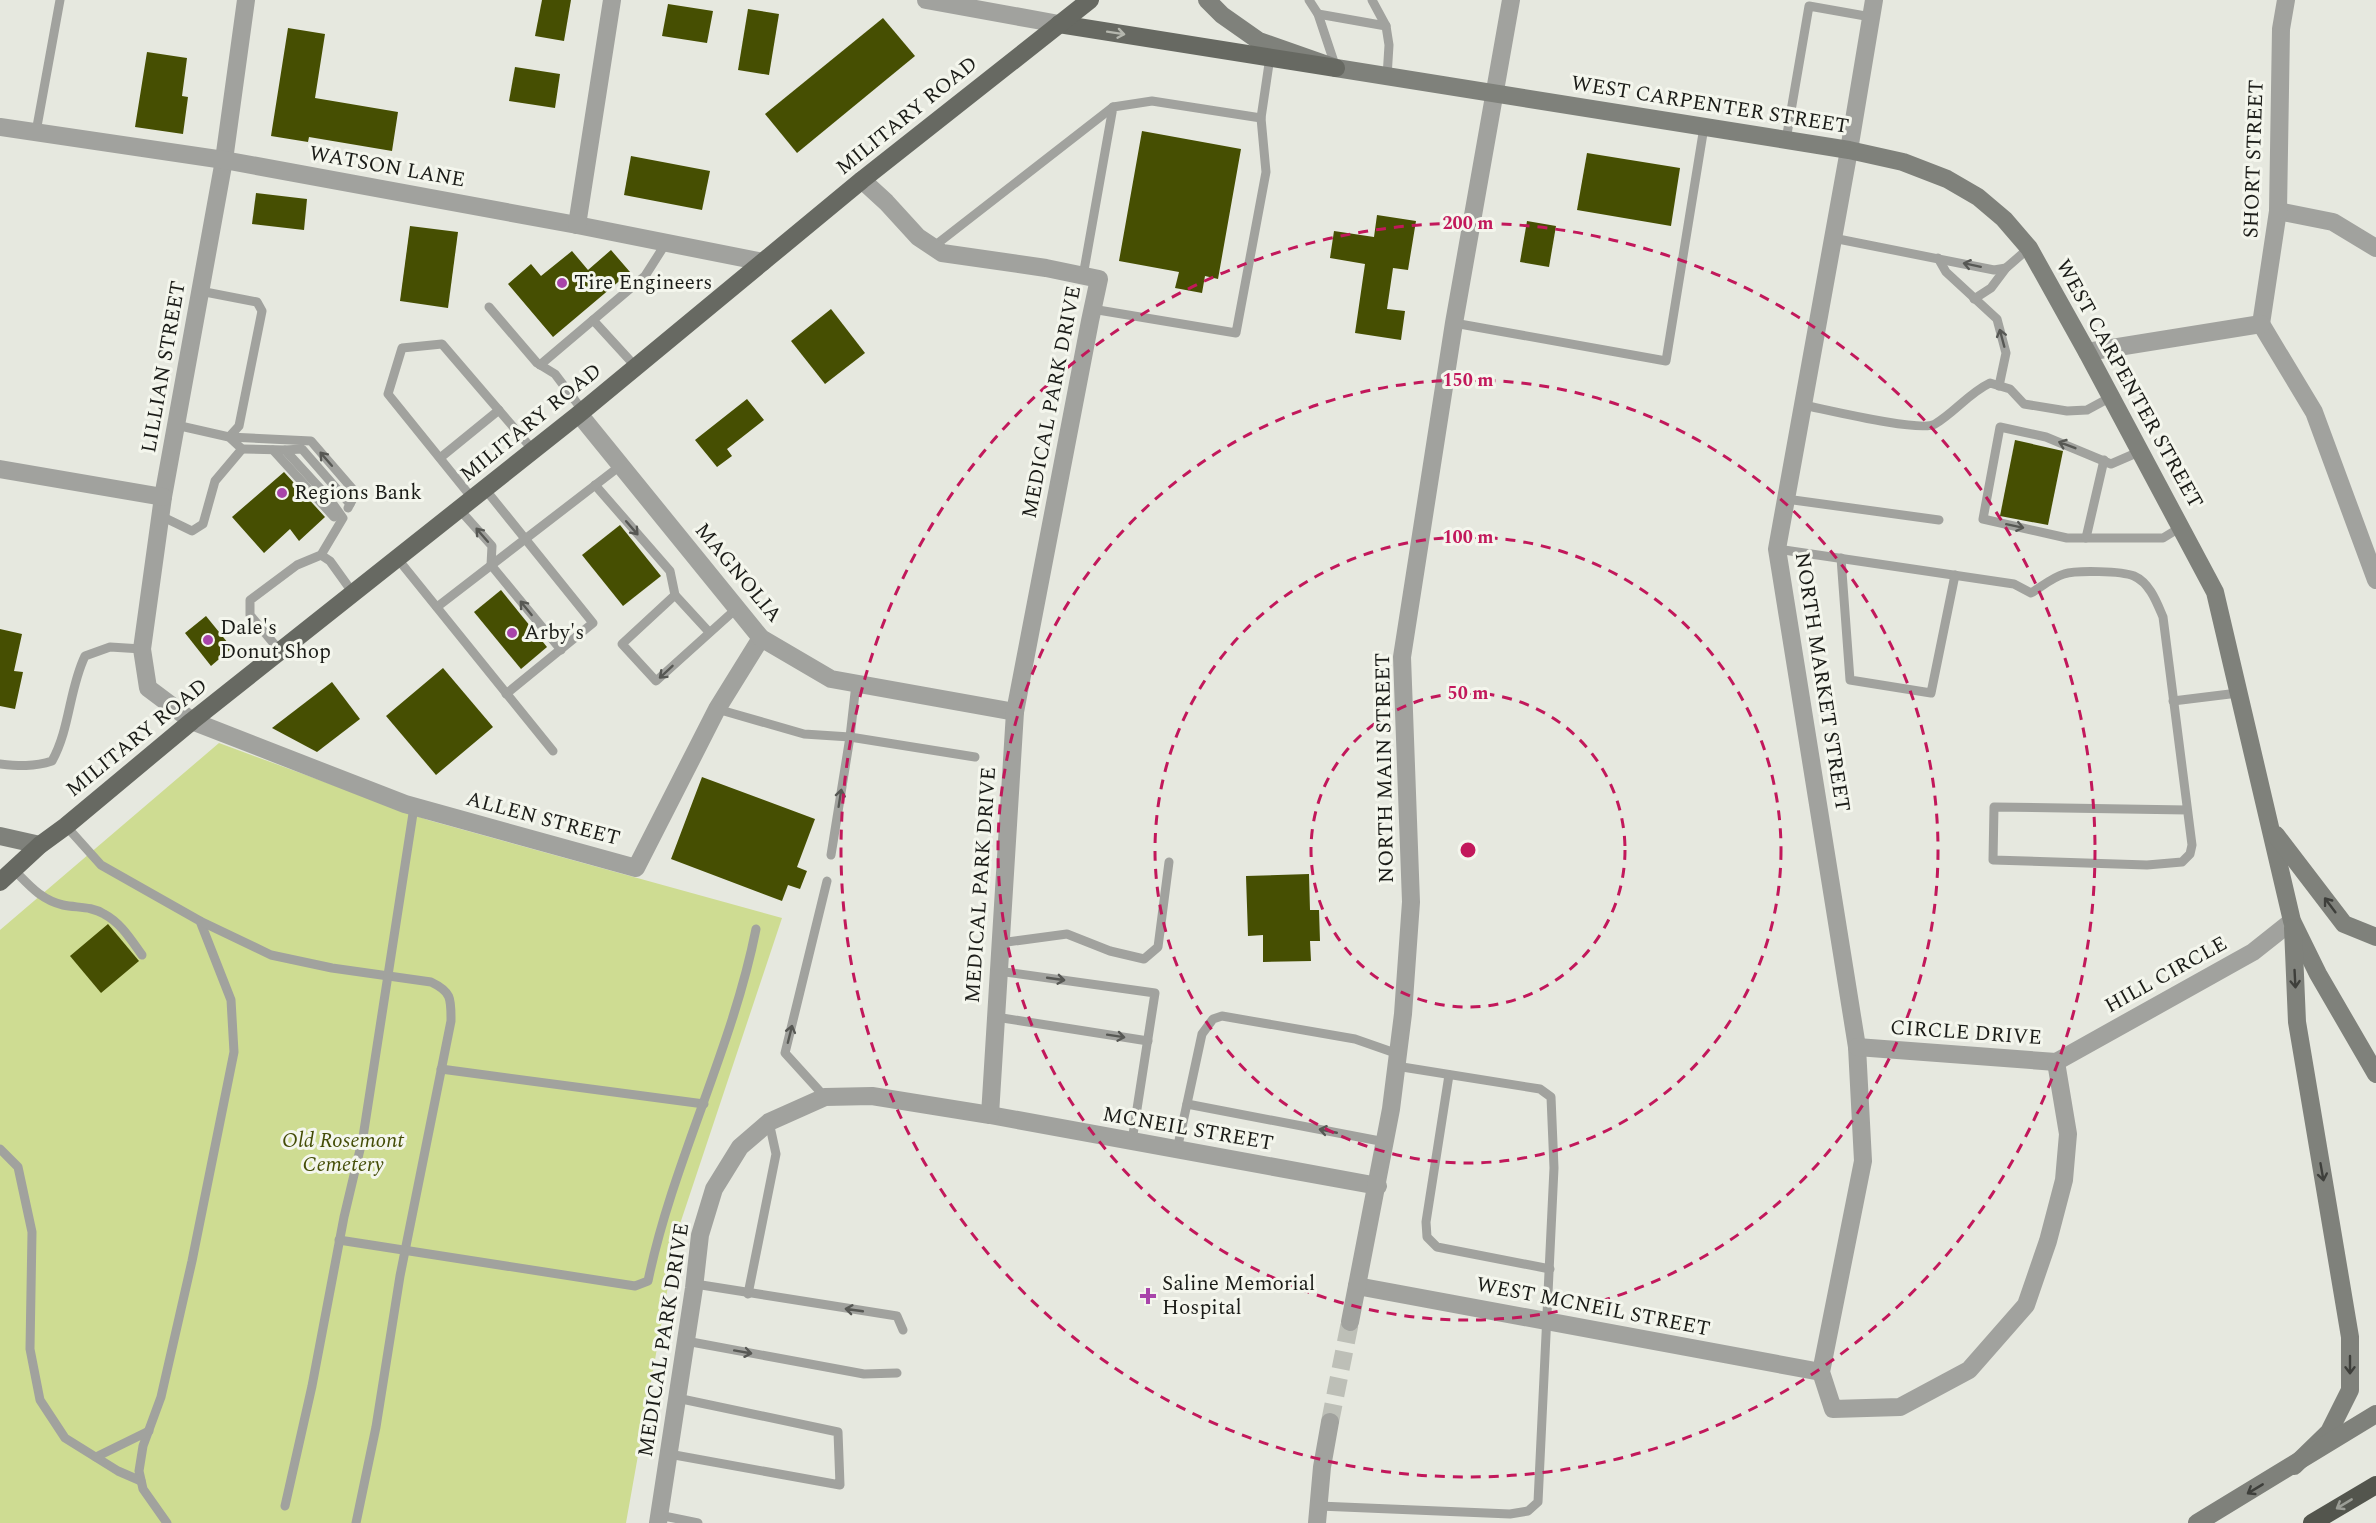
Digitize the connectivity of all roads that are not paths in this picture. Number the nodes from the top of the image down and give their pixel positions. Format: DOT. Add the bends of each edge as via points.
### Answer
graph roads {
  1 [pos="60,0"];
  2 [pos="246,0"];
  3 [pos="612,0"];
  4 [pos="926,0"];
  5 [pos="1090,0"];
  6 [pos="1207,0"];
  7 [pos="1309,0"];
  8 [pos="1372,0"];
  9 [pos="1511,0"];
  10 [pos="2286,0"];
  11 [pos="1872,8"];
  12 [pos="1318,14"];
  13 [pos="1059,24"];
  14 [pos="1386,27"];
  15 [pos="1270,57"];
  16 [pos="1336,68"];
  17 [pos="1387,76"];
  18 [pos="1494,94"];
  19 [pos="1113,107"];
  20 [pos="1261,118"];
  21 [pos="0,127"];
  22 [pos="1704,127"];
  23 [pos="36,132"];
  24 [pos="1786,140"];
  25 [pos="1849,150"];
  26 [pos="224,160"];
  27 [pos="862,180"];
  28 [pos="2278,211"];
  29 [pos="577,225"];
  30 [pos="1833,238"];
  31 [pos="666,243"];
  32 [pos="933,247"];
  33 [pos="2029,248"];
  34 [pos="2376,248"];
  35 [pos="1938,258"];
  36 [pos="763,262"];
  37 [pos="2006,268"];
  38 [pos="1083,276"];
  39 [pos="200,291"];
  40 [pos="1974,299"];
  41 [pos="489,307"];
  42 [pos="1092,309"];
  43 [pos="593,320"];
  44 [pos="1454,323"];
  45 [pos="2261,324"];
  46 [pos="2087,352"];
  47 [pos="540,365"];
  48 [pos="636,367"];
  49 [pos="1999,386"];
  50 [pos="2112,397"];
  51 [pos="1803,405"];
  52 [pos="499,410"];
  53 [pos="581,413"];
  54 [pos="176,425"];
  55 [pos="229,437"];
  56 [pos="242,448"];
  57 [pos="273,450"];
  58 [pos="285,450"];
  59 [pos="533,450"];
  60 [pos="2140,451"];
  61 [pos="440,458"];
  62 [pos="2104,460"];
  63 [pos="620,466"];
  64 [pos="0,469"];
  65 [pos="595,485"];
  66 [pos="163,497"];
  67 [pos="472,499"];
  68 [pos="1786,499"];
  69 [pos="350,504"];
  70 [pos="160,516"];
  71 [pos="1939,520"];
  72 [pos="341,521"];
  73 [pos="2181,527"];
  74 [pos="2086,538"];
  75 [pos="525,540"];
  76 [pos="1777,549"];
  77 [pos="321,555"];
  78 [pos="397,558"];
  79 [pos="1841,558"];
  80 [pos="492,565"];
  81 [pos="1955,575"];
  82 [pos="2376,580"];
  83 [pos="353,593"];
  84 [pos="675,596"];
  85 [pos="437,607"];
  86 [pos="736,609"];
  87 [pos="709,632"];
  88 [pos="761,638"];
  89 [pos="142,649"];
  90 [pos="561,650"];
  91 [pos="280,651"];
  92 [pos="856,684"];
  93 [pos="2238,693"];
  94 [pos="507,694"];
  95 [pos="2173,701"];
  96 [pos="717,709"];
  97 [pos="1015,712"];
  98 [pos="192,721"];
  99 [pos="850,737"];
  100 [pos="553,751"];
  101 [pos="975,757"];
  102 [pos="0,764"];
  103 [pos="414,807"];
  104 [pos="2187,810"];
  105 [pos="66,826"];
  106 [pos="2271,829"];
  107 [pos="0,836"];
  108 [pos="40,845"];
  109 [pos="831,855"];
  110 [pos="1169,862"];
  111 [pos="7,876"];
  112 [pos="827,880"];
  113 [pos="200,921"];
  114 [pos="2292,921"];
  115 [pos="756,929"];
  116 [pos="2376,938"];
  117 [pos="1000,944"];
  118 [pos="142,955"];
  119 [pos="998,971"];
  120 [pos="389,976"];
  121 [pos="996,1017"];
  122 [pos="1148,1041"];
  123 [pos="1857,1047"];
  124 [pos="2371,1051"];
  125 [pos="1397,1060"];
  126 [pos="2056,1062"];
  127 [pos="441,1068"];
  128 [pos="2376,1074"];
  129 [pos="1449,1075"];
  130 [pos="825,1096"];
  131 [pos="704,1104"];
  132 [pos="1187,1104"];
  133 [pos="990,1115"];
  134 [pos="769,1122"];
  135 [pos="1132,1141"];
  136 [pos="1385,1142"];
  137 [pos="0,1149"];
  138 [pos="1177,1150"];
  139 [pos="1378,1186"];
  140 [pos="339,1240"];
  141 [pos="405,1250"];
  142 [pos="1550,1269"];
  143 [pos="695,1284"];
  144 [pos="1357,1286"];
  145 [pos="748,1294"];
  146 [pos="1548,1321"];
  147 [pos="1350,1322"];
  148 [pos="903,1330"];
  149 [pos="686,1341"];
  150 [pos="1821,1372"];
  151 [pos="897,1373"];
  152 [pos="677,1398"];
  153 [pos="2376,1414"];
  154 [pos="1330,1422"];
  155 [pos="149,1431"];
  156 [pos="669,1454"];
  157 [pos="96,1457"];
  158 [pos="2294,1466"];
  159 [pos="141,1481"];
  160 [pos="2376,1485"];
  161 [pos="285,1506"];
  162 [pos="1318,1515"];
  163 [pos="1491,1518"];
  164 [pos="658,1519"];
  165 [pos="166,1523"];
  166 [pos="356,1523"];
  167 [pos="698,1523"];
  168 [pos="2197,1523"];
  169 [pos="2312,1523"];
  1 -- 23 [label="lane"];
  2 -- 26 [label="street, LILLIAN STREET"];
  3 -- 29 [label="street"];
  4 -- 13 [label="street"];
  5 -- 13 [label="main road, MILITARY ROAD"];
  6 -- 16 [label="main road, WEST CARPENTER STREET" via="1259,40"];
  7 -- 12 [label="lane"];
  8 -- 14 [label="lane"];
  9 -- 18 [label="street, NORTH MAIN STREET"];
  10 -- 28 [label="street, SHORT STREET" via="2281,29"];
  11 -- 24 [label="lane" via="1809,6"];
  11 -- 25 [label="street, NORTH MARKET STREET"];
  12 -- 14 [label="lane"];
  12 -- 16 [label="lane"];
  13 -- 15 [label="main road, one-way"];
  13 -- 27 [label="main road, MILITARY ROAD"];
  14 -- 17 [label="lane"];
  15 -- 16 [label="main road"];
  15 -- 20 [label="lane"];
  16 -- 17 [label="main road, WEST CARPENTER STREET"];
  17 -- 18 [label="main road, WEST CARPENTER STREET"];
  18 -- 22 [label="main road, WEST CARPENTER STREET"];
  18 -- 44 [label="street, NORTH MAIN STREET"];
  19 -- 20 [label="lane" via="1152,101"];
  19 -- 32 [label="lane"];
  19 -- 38 [label="lane"];
  20 -- 42 [label="lane" via="1266,172 1236,333"];
  21 -- 23 [label="street, WATSON LANE"];
  22 -- 24 [label="main road, WEST CARPENTER STREET"];
  22 -- 44 [label="lane" via="1666,361"];
  23 -- 26 [label="street, WATSON LANE"];
  24 -- 25 [label="main road, WEST CARPENTER STREET"];
  25 -- 30 [label="street, NORTH MARKET STREET"];
  25 -- 33 [label="main road, WEST CARPENTER STREET" via="1904,162 1947,179 2004,219"];
  26 -- 29 [label="street, WATSON LANE"];
  26 -- 39 [label="street, LILLIAN STREET"];
  27 -- 32 [label="street, MEDICAL PARK DRIVE" via="918,237"];
  27 -- 36 [label="main road, MILITARY ROAD"];
  28 -- 34 [label="street" via="2333,222"];
  28 -- 45 [label="street, SHORT STREET"];
  29 -- 31 [label="street, WATSON LANE"];
  30 -- 35 [label="lane"];
  30 -- 51 [label="street, NORTH MARKET STREET"];
  31 -- 36 [label="street, WATSON LANE"];
  31 -- 43 [label="lane" via="645,276"];
  32 -- 38 [label="street, MEDICAL PARK DRIVE" via="942,254"];
  33 -- 37 [label="lane"];
  33 -- 46 [label="main road, WEST CARPENTER STREET"];
  37 -- 35 [label="lane, one-way" via="1994,270"];
  35 -- 40 [label="lane" via="1946,272"];
  36 -- 48 [label="main road, MILITARY ROAD"];
  37 -- 40 [label="lane" via="1991,288"];
  38 -- 42 [label="street, MEDICAL PARK DRIVE" via="1100,279"];
  39 -- 54 [label="street, LILLIAN STREET"];
  39 -- 55 [label="lane" via="256,302 262,311 239,426"];
  49 -- 40 [label="lane, one-way" via="2006,353 1997,320"];
  41 -- 47 [label="lane"];
  42 -- 97 [label="street, MEDICAL PARK DRIVE"];
  43 -- 47 [label="lane"];
  43 -- 48 [label="lane"];
  44 -- 125 [label="street, NORTH MAIN STREET" via="1402,657 1411,902"];
  45 -- 46 [label="street"];
  45 -- 82 [label="street" via="2314,412"];
  46 -- 50 [label="main road, WEST CARPENTER STREET"];
  47 -- 53 [label="lane" via="555,374"];
  48 -- 53 [label="main road, MILITARY ROAD"];
  49 -- 50 [label="lane" via="2010,389 2024,404 2067,411 2087,410"];
  49 -- 51 [label="lane" via="1990,383 1978,388 1933,426 1913,426"];
  50 -- 60 [label="main road, WEST CARPENTER STREET"];
  51 -- 68 [label="street, NORTH MARKET STREET"];
  52 -- 59 [label="lane"];
  52 -- 61 [label="lane"];
  52 -- 61 [label="lane" via="442,344 402,348 388,394"];
  53 -- 59 [label="main road, MILITARY ROAD"];
  53 -- 63 [label="street, MAGNOLIA"];
  54 -- 55 [label="lane"];
  54 -- 66 [label="street, LILLIAN STREET"];
  55 -- 56 [label="lane"];
  69 -- 55 [label="lane, one-way" via="356,493 310,441"];
  56 -- 57 [label="lane"];
  56 -- 70 [label="lane" via="215,481 203,524 192,531"];
  57 -- 58 [label="lane"];
  57 -- 72 [label="lane"];
  58 -- 69 [label="lane" via="302,448"];
  58 -- 72 [label="lane" via="328,497"];
  59 -- 67 [label="main road, MILITARY ROAD"];
  60 -- 62 [label="lane" via="2111,464"];
  60 -- 73 [label="main road, WEST CARPENTER STREET"];
  61 -- 67 [label="lane"];
  62 -- 74 [label="lane"];
  62 -- 74 [label="lane, one-way" via="2046,437 2000,428 1983,519 2067,538"];
  63 -- 65 [label="lane"];
  63 -- 86 [label="street, MAGNOLIA"];
  64 -- 66 [label="street"];
  65 -- 75 [label="lane"];
  65 -- 84 [label="lane, one-way" via="670,571"];
  66 -- 70 [label="street, LILLIAN STREET"];
  67 -- 75 [label="lane"];
  67 -- 78 [label="main road, MILITARY ROAD"];
  80 -- 67 [label="lane, one-way" via="492,546"];
  68 -- 71 [label="lane"];
  68 -- 76 [label="street, NORTH MARKET STREET"];
  69 -- 72 [label="lane"];
  70 -- 89 [label="street, LILLIAN STREET"];
  72 -- 77 [label="lane"];
  73 -- 74 [label="lane" via="2163,538"];
  73 -- 93 [label="main road, WEST CARPENTER STREET" via="2216,592"];
  75 -- 80 [label="lane"];
  75 -- 90 [label="lane" via="593,623"];
  76 -- 79 [label="lane"];
  76 -- 123 [label="street, NORTH MARKET STREET"];
  77 -- 83 [label="lane" via="330,561"];
  77 -- 91 [label="lane" via="297,565 250,600 250,615"];
  78 -- 83 [label="main road, MILITARY ROAD"];
  78 -- 85 [label="lane"];
  79 -- 81 [label="lane"];
  79 -- 81 [label="lane" via="1850,680 1931,693"];
  80 -- 85 [label="lane"];
  90 -- 80 [label="lane, one-way"];
  81 -- 95 [label="lane" via="2014,584 2031,593 2063,574 2095,571 2133,576 2155,598 2163,617"];
  83 -- 91 [label="main road, MILITARY ROAD"];
  84 -- 87 [label="lane"];
  87 -- 84 [label="lane, one-way" via="656,681 622,644"];
  85 -- 94 [label="lane"];
  86 -- 87 [label="lane"];
  86 -- 88 [label="street, MAGNOLIA"];
  88 -- 92 [label="street, MAGNOLIA" via="831,680"];
  88 -- 96 [label="street, ALLEN STREET"];
  89 -- 98 [label="street, LILLIAN STREET" via="148,688"];
  89 -- 102 [label="lane" via="110,647 86,656 71,694 60,747 52,761 22,767"];
  90 -- 94 [label="lane"];
  91 -- 98 [label="main road, MILITARY ROAD"];
  92 -- 97 [label="street, MAGNOLIA"];
  92 -- 99 [label="lane"];
  93 -- 95 [label="lane"];
  93 -- 106 [label="main road, WEST CARPENTER STREET"];
  94 -- 100 [label="lane"];
  95 -- 104 [label="lane"];
  96 -- 99 [label="lane" via="804,734"];
  96 -- 103 [label="street, ALLEN STREET" via="636,868"];
  97 -- 117 [label="street, MEDICAL PARK DRIVE"];
  98 -- 103 [label="street, ALLEN STREET"];
  98 -- 105 [label="main road, MILITARY ROAD"];
  99 -- 101 [label="lane"];
  109 -- 99 [label="lane, one-way"];
  103 -- 120 [label="lane"];
  104 -- 104 [label="lane" via="2192,845 2182,862 2147,865 1993,860 1994,807"];
  105 -- 108 [label="main road, MILITARY ROAD"];
  105 -- 113 [label="lane" via="101,865"];
  106 -- 114 [label="main road, WEST CARPENTER STREET"];
  116 -- 106 [label="main road, one-way" via="2344,924"];
  107 -- 108 [label="main road"];
  108 -- 111 [label="main road, MILITARY ROAD"];
  110 -- 117 [label="lane" via="1158,947 1144,959 1067,934"];
  111 -- 118 [label="lane" via="40,897 104,913 118,923"];
  130 -- 112 [label="lane, one-way" via="785,1053"];
  113 -- 120 [label="lane" via="271,955"];
  113 -- 155 [label="lane" via="231,1000 234,1052 179,1318"];
  114 -- 124 [label="main road, WEST CARPENTER STREET" via="2318,974"];
  114 -- 126 [label="street, HILL CIRCLE" via="2253,952"];
  114 -- 158 [label="main road, one-way" via="2297,1022 2350,1337 2350,1390 2328,1432"];
  115 -- 131 [label="lane"];
  117 -- 119 [label="street, MEDICAL PARK DRIVE"];
  119 -- 121 [label="street, MEDICAL PARK DRIVE"];
  119 -- 122 [label="lane, one-way" via="1155,993"];
  120 -- 127 [label="lane" via="431,982 445,989 451,1001 451,1021"];
  120 -- 140 [label="lane" via="363,1137"];
  121 -- 122 [label="lane, one-way"];
  121 -- 133 [label="street, MEDICAL PARK DRIVE"];
  122 -- 135 [label="lane"];
  123 -- 126 [label="street, CIRCLE DRIVE"];
  123 -- 150 [label="street, NORTH MARKET STREET" via="1863,1161"];
  124 -- 128 [label="main road, WEST CARPENTER STREET"];
  125 -- 129 [label="lane"];
  125 -- 132 [label="lane" via="1355,1039 1222,1016 1213,1019 1202,1034"];
  125 -- 136 [label="street, NORTH MAIN STREET"];
  126 -- 150 [label="street, CIRCLE DRIVE" via="2068,1134 2064,1180 2026,1305 1969,1370 1900,1407 1833,1409"];
  127 -- 131 [label="lane"];
  127 -- 141 [label="lane"];
  129 -- 142 [label="lane" via="1540,1089 1551,1097 1554,1168"];
  129 -- 142 [label="lane" via="1426,1222 1427,1237 1437,1247"];
  130 -- 133 [label="street, MEDICAL PARK DRIVE" via="872,1096"];
  130 -- 134 [label="street, MEDICAL PARK DRIVE"];
  131 -- 141 [label="lane" via="661,1226 648,1281 635,1286"];
  136 -- 132 [label="lane, one-way"];
  132 -- 138 [label="lane"];
  133 -- 135 [label="street, MCNEIL STREET"];
  134 -- 143 [label="street, MEDICAL PARK DRIVE" via="741,1147 714,1189 700,1235"];
  134 -- 145 [label="lane" via="776,1154"];
  135 -- 138 [label="street, MCNEIL STREET"];
  136 -- 139 [label="street, NORTH MAIN STREET"];
  137 -- 157 [label="lane" via="18,1167 32,1232 30,1349 40,1400 65,1438"];
  138 -- 139 [label="street, MCNEIL STREET"];
  139 -- 144 [label="street, NORTH MAIN STREET"];
  140 -- 141 [label="lane"];
  140 -- 161 [label="lane"];
  141 -- 166 [label="lane"];
  142 -- 146 [label="lane"];
  143 -- 145 [label="lane"];
  143 -- 149 [label="street, MEDICAL PARK DRIVE"];
  144 -- 146 [label="street, WEST MCNEIL STREET"];
  144 -- 147 [label="street, NORTH MAIN STREET"];
  148 -- 145 [label="lane, one-way" via="897,1316"];
  146 -- 150 [label="street, WEST MCNEIL STREET"];
  146 -- 163 [label="lane" via="1538,1502 1528,1511"];
  149 -- 151 [label="lane, one-way" via="864,1374"];
  149 -- 152 [label="street, MEDICAL PARK DRIVE"];
  152 -- 156 [label="street, MEDICAL PARK DRIVE"];
  152 -- 156 [label="lane" via="838,1432 840,1485"];
  153 -- 158 [label="main road"];
  154 -- 162 [label="street"];
  155 -- 157 [label="lane"];
  155 -- 159 [label="lane" via="142,1454"];
  156 -- 164 [label="street, MEDICAL PARK DRIVE"];
  157 -- 159 [label="lane"];
  158 -- 168 [label="main road, one-way"];
  159 -- 165 [label="lane"];
  160 -- 169 [label="highway, one-way"];
  162 -- 163 [label="lane"];
  164 -- 167 [label="lane"];
}
